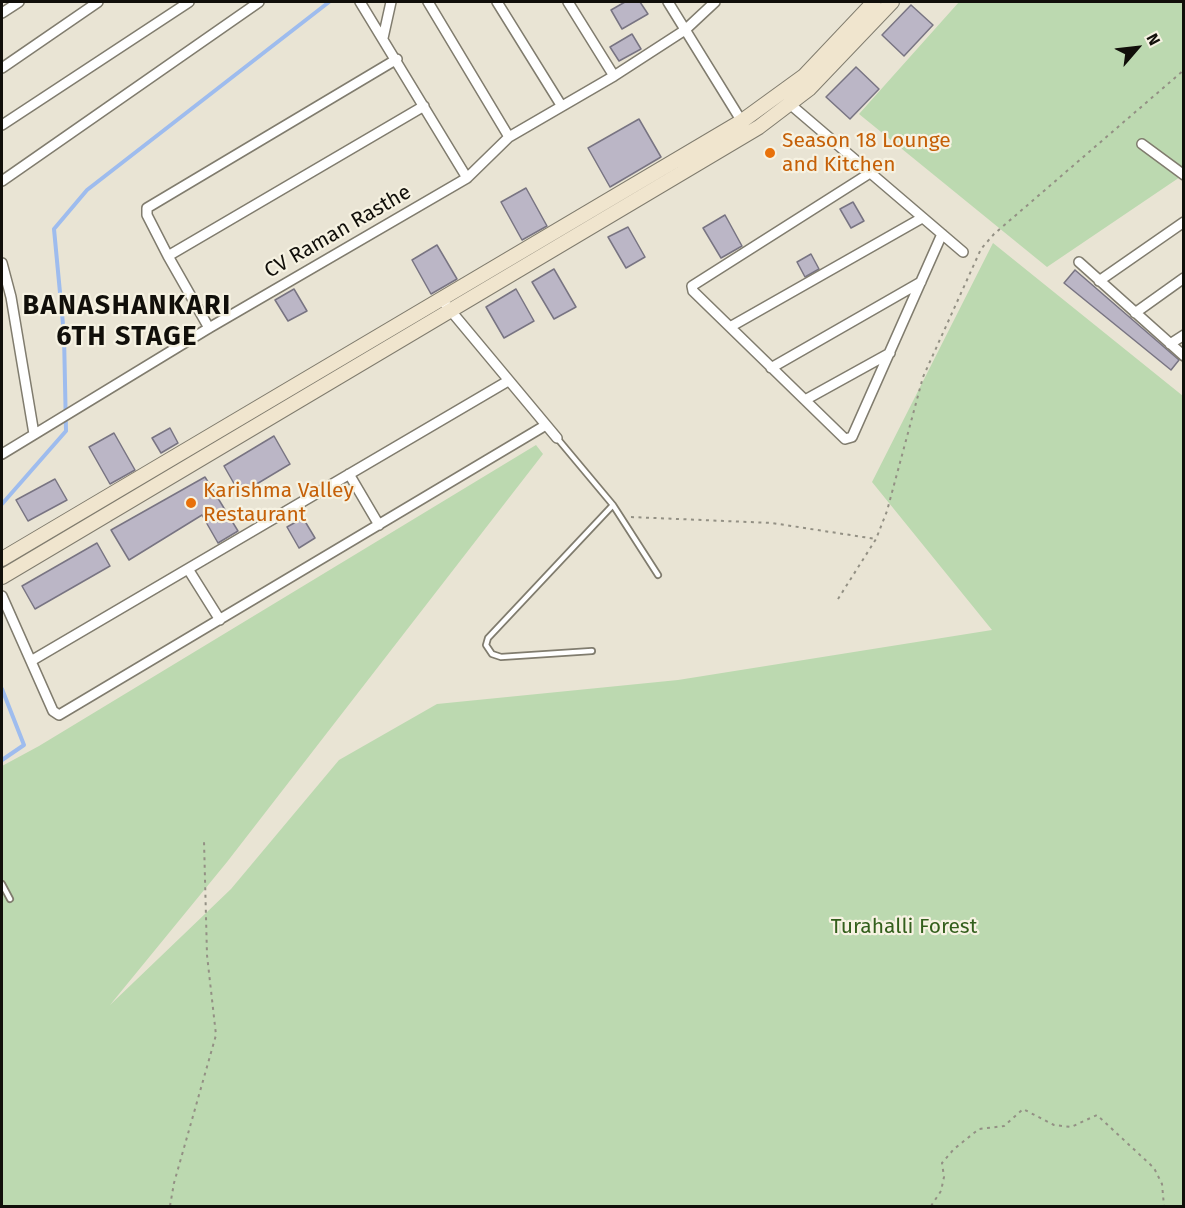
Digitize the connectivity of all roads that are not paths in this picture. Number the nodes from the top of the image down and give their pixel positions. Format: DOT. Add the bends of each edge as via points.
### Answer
graph roads {
  1 [pos="19,2"];
  2 [pos="98,2"];
  3 [pos="189,2"];
  4 [pos="258,2"];
  5 [pos="360,2"];
  6 [pos="391,2"];
  7 [pos="428,2"];
  8 [pos="496,2"];
  9 [pos="568,2"];
  10 [pos="668,2"];
  11 [pos="715,2"];
  12 [pos="874,2"];
  13 [pos="892,2"];
  14 [pos="2,13"];
  15 [pos="685,30"];
  16 [pos="383,38"];
  17 [pos="396,59"];
  18 [pos="2,68"];
  19 [pos="614,76"];
  20 [pos="561,105"];
  21 [pos="791,105"];
  22 [pos="424,106"];
  23 [pos="2,125"];
  24 [pos="745,127"];
  25 [pos="509,137"];
  26 [pos="1142,144"];
  27 [pos="870,173"];
  28 [pos="1184,175"];
  29 [pos="467,178"];
  30 [pos="2,181"];
  31 [pos="922,218"];
  32 [pos="1184,222"];
  33 [pos="942,234"];
  34 [pos="963,252"];
  35 [pos="168,256"];
  36 [pos="1078,262"];
  37 [pos="2,263"];
  38 [pos="1184,278"];
  39 [pos="1099,281"];
  40 [pos="921,282"];
  41 [pos="441,299"];
  42 [pos="450,311"];
  43 [pos="1135,314"];
  44 [pos="730,327"];
  45 [pos="209,328"];
  46 [pos="1184,335"];
  47 [pos="1170,344"];
  48 [pos="890,353"];
  49 [pos="1184,356"];
  50 [pos="771,368"];
  51 [pos="508,381"];
  52 [pos="805,400"];
  53 [pos="546,425"];
  54 [pos="34,434"];
  55 [pos="557,438"];
  56 [pos="2,454"];
  57 [pos="349,474"];
  58 [pos="613,505"];
  59 [pos="379,525"];
  60 [pos="2,559"];
  61 [pos="188,569"];
  62 [pos="658,575"];
  63 [pos="2,577"];
  64 [pos="2,596"];
  65 [pos="220,620"];
  66 [pos="592,651"];
  67 [pos="31,661"];
  68 [pos="2,884"];
  69 [pos="10,899"];
  1 -- 14 [label="street"];
  2 -- 18 [label="street"];
  3 -- 23 [label="street"];
  4 -- 30 [label="street"];
  5 -- 16 [label="street"];
  6 -- 16 [label="street"];
  7 -- 25 [label="street"];
  8 -- 20 [label="street"];
  9 -- 19 [label="street"];
  10 -- 15 [label="street"];
  11 -- 15 [label="street, CV Raman Rasthe"];
  12 -- 24 [label="main road" via="804,75"];
  13 -- 21 [label="main road"];
  15 -- 19 [label="street, CV Raman Rasthe"];
  15 -- 24 [label="street"];
  16 -- 17 [label="street"];
  17 -- 22 [label="street"];
  17 -- 35 [label="street" via="149,206 147,215"];
  19 -- 20 [label="street, CV Raman Rasthe"];
  20 -- 25 [label="street, CV Raman Rasthe"];
  21 -- 24 [label="main road"];
  21 -- 27 [label="street"];
  22 -- 29 [label="street"];
  22 -- 35 [label="street"];
  24 -- 41 [label="main road"];
  24 -- 42 [label="main road"];
  25 -- 29 [label="street, CV Raman Rasthe"];
  26 -- 28 [label="street"];
  27 -- 31 [label="street"];
  27 -- 44 [label="street" via="693,285 693,291"];
  29 -- 45 [label="street, CV Raman Rasthe"];
  31 -- 33 [label="street"];
  31 -- 44 [label="street"];
  32 -- 39 [label="street"];
  33 -- 34 [label="street"];
  33 -- 40 [label="street"];
  35 -- 45 [label="street"];
  36 -- 39 [label="street"];
  37 -- 54 [label="street"];
  38 -- 43 [label="street"];
  39 -- 43 [label="street"];
  40 -- 48 [label="street"];
  40 -- 50 [label="street"];
  41 -- 42 [label="street"];
  41 -- 60 [label="main road"];
  42 -- 51 [label="street"];
  42 -- 63 [label="main road"];
  43 -- 47 [label="street"];
  44 -- 50 [label="street"];
  45 -- 54 [label="street, CV Raman Rasthe"];
  46 -- 47 [label="street"];
  47 -- 49 [label="street"];
  48 -- 52 [label="street"];
  48 -- 52 [label="street" via="850,439 844,439"];
  50 -- 52 [label="street"];
  51 -- 53 [label="street"];
  51 -- 57 [label="street"];
  53 -- 55 [label="street"];
  53 -- 59 [label="street"];
  54 -- 56 [label="street, CV Raman Rasthe"];
  55 -- 58 [label="lane"];
  57 -- 59 [label="street"];
  57 -- 61 [label="street"];
  58 -- 62 [label="lane"];
  58 -- 66 [label="lane" via="488,638 486,645 492,654 501,657"];
  59 -- 65 [label="street"];
  61 -- 65 [label="street"];
  61 -- 67 [label="street"];
  64 -- 67 [label="street"];
  65 -- 67 [label="street" via="59,715 53,711"];
  68 -- 69 [label="lane"];
}
